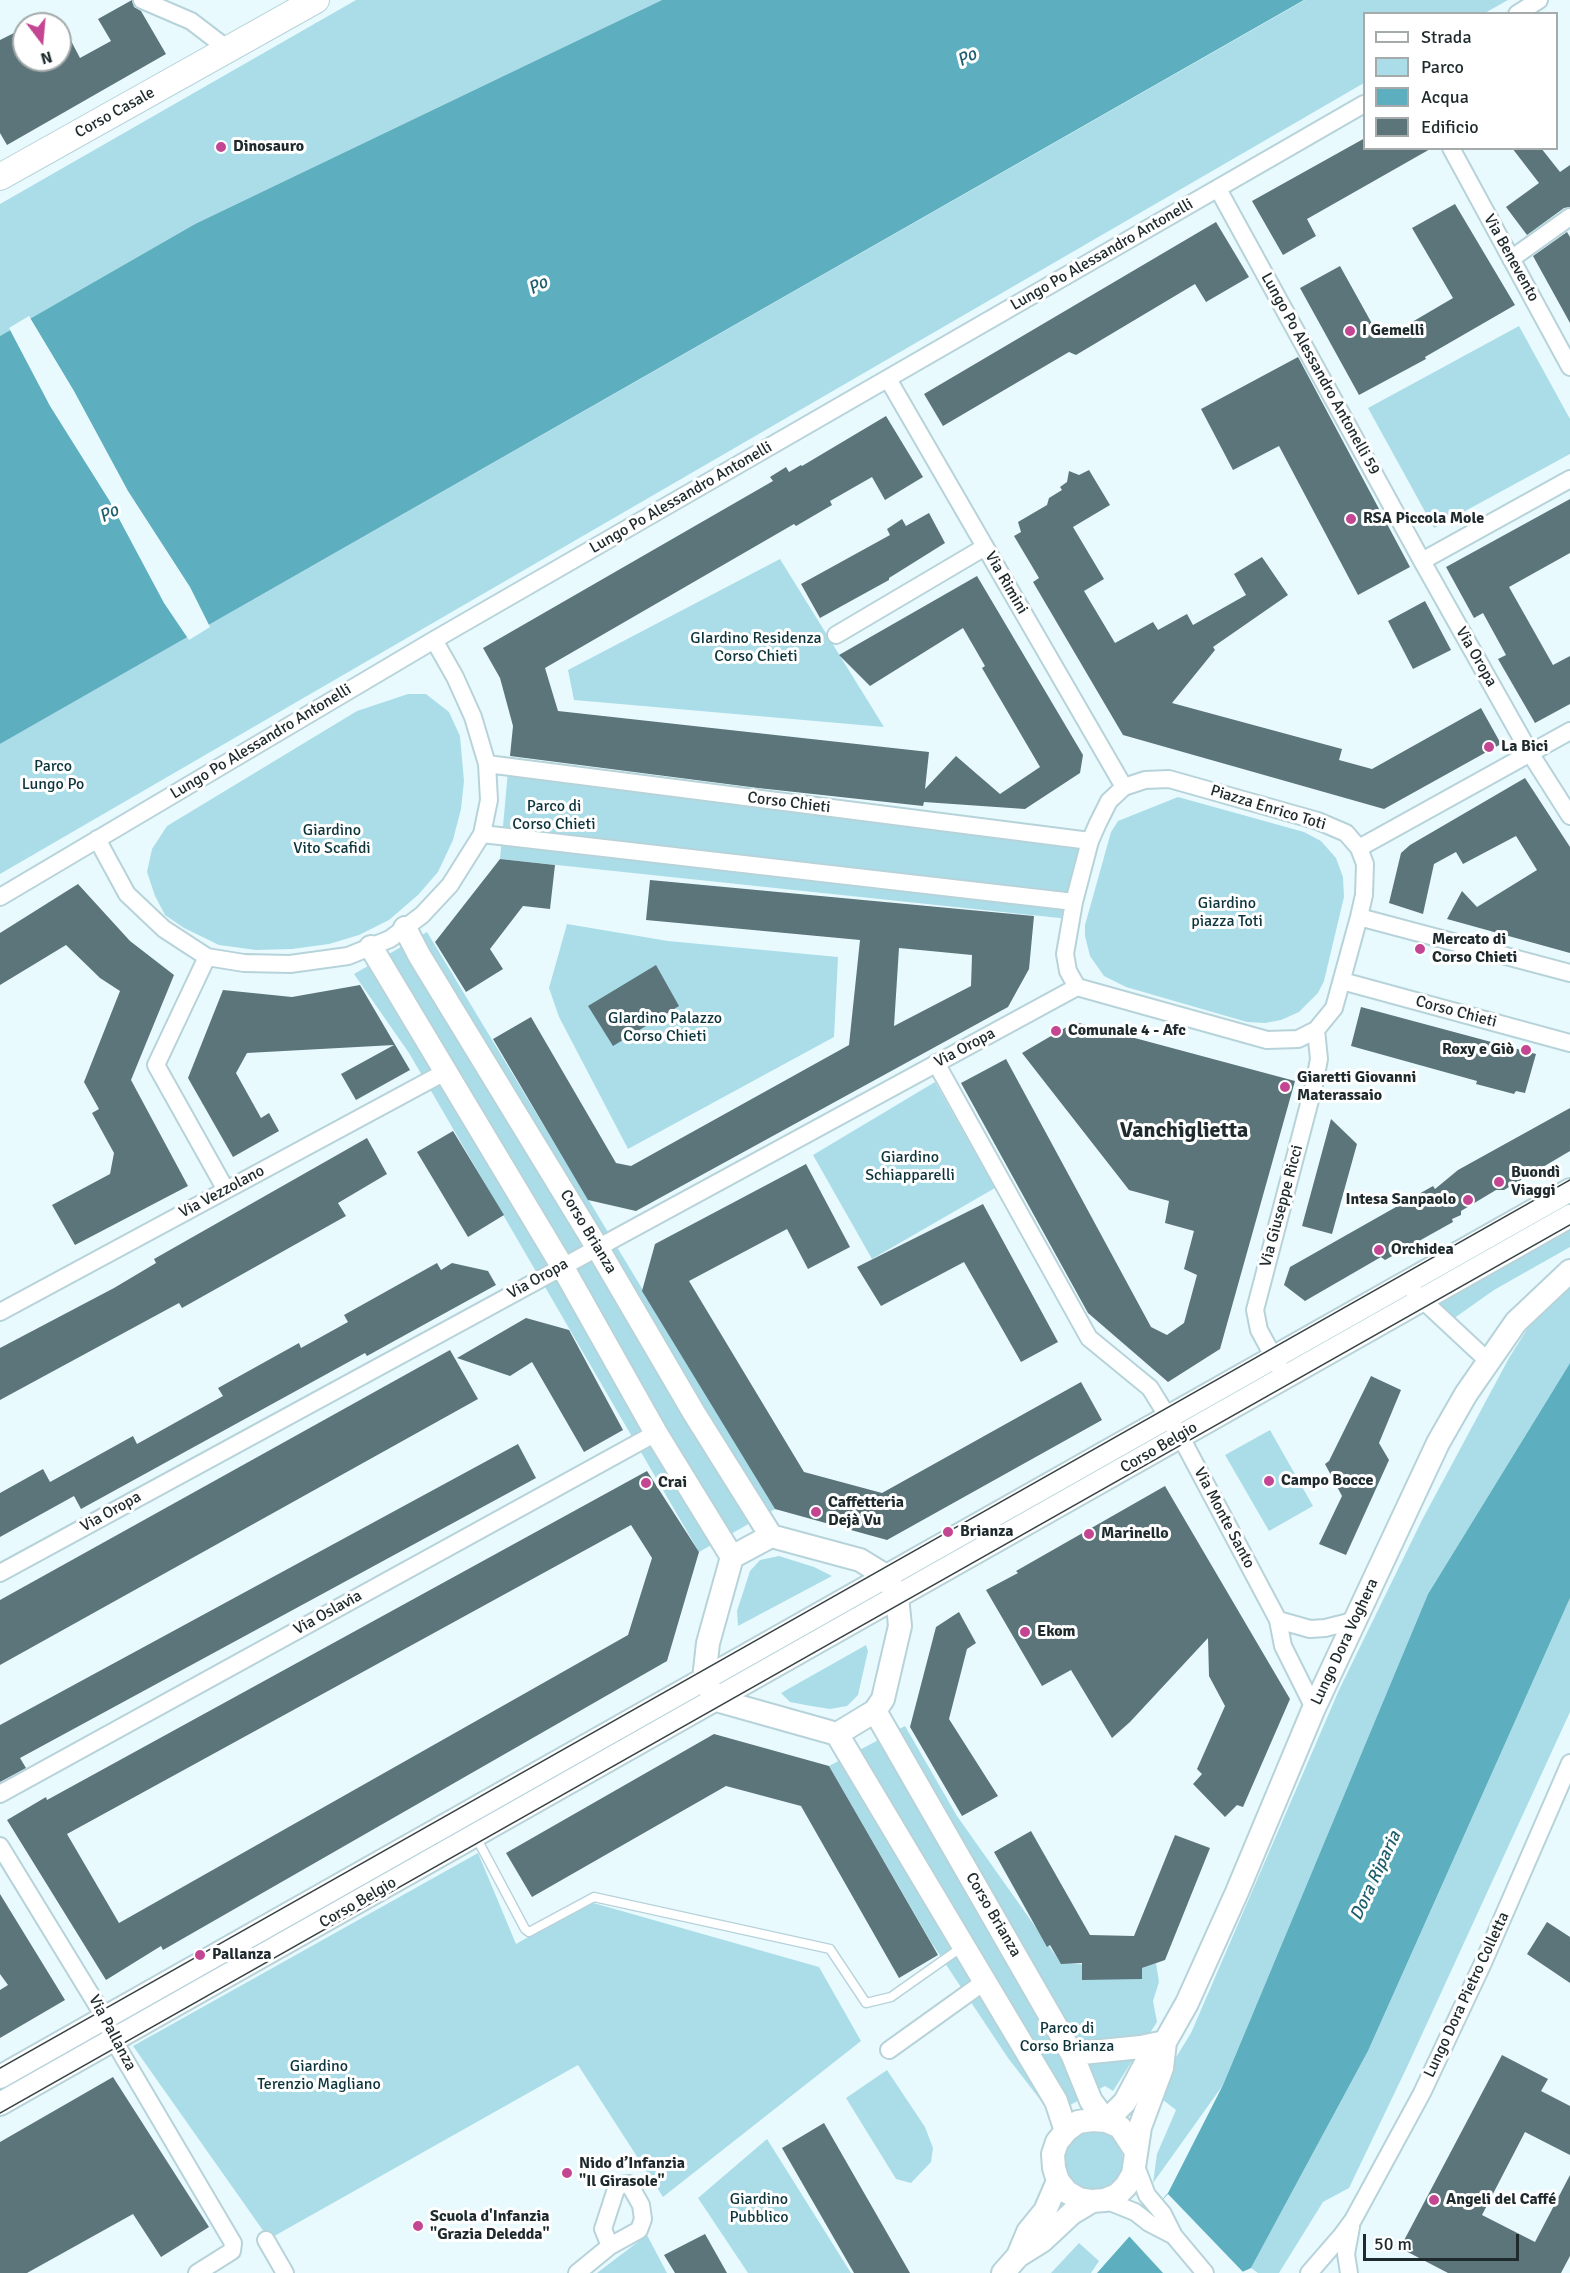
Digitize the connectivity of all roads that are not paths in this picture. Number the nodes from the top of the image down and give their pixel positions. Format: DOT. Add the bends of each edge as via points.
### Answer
graph roads {
  1 [pos="142,0"];
  2 [pos="316,0"];
  3 [pos="1539,0"];
  4 [pos="1520,12"];
  5 [pos="229,50"];
  6 [pos="1363,105"];
  7 [pos="1452,150"];
  8 [pos="0,177"];
  9 [pos="1218,189"];
  10 [pos="1570,217"];
  11 [pos="1511,258"];
  12 [pos="1570,367"];
  13 [pos="888,379"];
  14 [pos="1570,479"];
  15 [pos="985,547"];
  16 [pos="1422,561"];
  17 [pos="836,635"];
  18 [pos="434,640"];
  19 [pos="1570,731"];
  20 [pos="1530,753"];
  21 [pos="487,764"];
  22 [pos="1124,788"];
  23 [pos="1570,816"];
  24 [pos="482,834"];
  25 [pos="97,839"];
  26 [pos="1090,841"];
  27 [pos="1359,848"];
  28 [pos="0,897"];
  29 [pos="1074,902"];
  30 [pos="1359,917"];
  31 [pos="405,928"];
  32 [pos="371,947"];
  33 [pos="207,957"];
  34 [pos="1570,973"];
  35 [pos="1342,981"];
  36 [pos="1077,987"];
  37 [pos="1316,1030"];
  38 [pos="1570,1043"];
  39 [pos="936,1063"];
  40 [pos="445,1072"];
  41 [pos="226,1190"];
  42 [pos="1570,1190"];
  43 [pos="1570,1216"];
  44 [pos="597,1247"];
  45 [pos="562,1266"];
  46 [pos="1570,1270"];
  47 [pos="1405,1283"];
  48 [pos="1422,1300"];
  49 [pos="0,1312"];
  50 [pos="1488,1361"];
  51 [pos="1279,1367"];
  52 [pos="1174,1427"];
  53 [pos="656,1432"];
  54 [pos="771,1536"];
  55 [pos="732,1557"];
  56 [pos="0,1572"];
  57 [pos="886,1576"];
  58 [pos="897,1596"];
  59 [pos="1278,1620"];
  60 [pos="1356,1620"];
  61 [pos="704,1679"];
  62 [pos="716,1700"];
  63 [pos="1314,1708"];
  64 [pos="875,1711"];
  65 [pos="837,1734"];
  66 [pos="1570,1763"];
  67 [pos="0,1794"];
  68 [pos="476,1836"];
  69 [pos="0,1846"];
  70 [pos="963,1946"];
  71 [pos="984,1982"];
  72 [pos="105,2018"];
  73 [pos="114,2041"];
  74 [pos="1165,2042"];
  75 [pos="889,2050"];
  76 [pos="1072,2054"];
  77 [pos="0,2077"];
  78 [pos="0,2104"];
  79 [pos="1106,2121"];
  80 [pos="1066,2131"];
  81 [pos="1135,2157"];
  82 [pos="1058,2181"];
  83 [pos="1098,2201"];
  84 [pos="1353,2220"];
  85 [pos="1174,2236"];
  86 [pos="266,2240"];
  87 [pos="610,2246"];
  88 [pos="1018,2256"];
  89 [pos="197,2273"];
  90 [pos="285,2273"];
  91 [pos="576,2273"];
  92 [pos="1003,2273"];
  93 [pos="1205,2273"];
  94 [pos="1309,2273"];
  95 [pos="1349,2273"];
  1 -- 5 [label="street" via="191,21"];
  2 -- 5 [label="main road, Corso Casale"];
  3 -- 4 [label="street"];
  5 -- 8 [label="main road, Corso Casale"];
  6 -- 9 [label="street, Lungo Po Alessandro Antonelli"];
  7 -- 11 [label="street, Via Benevento"];
  9 -- 13 [label="street, Lungo Po Alessandro Antonelli"];
  9 -- 16 [label="street, Lungo Po Alessandro Antonelli 59"];
  10 -- 11 [label="street"];
  11 -- 12 [label="street, Via Benevento"];
  13 -- 15 [label="street, Via Rimini"];
  13 -- 18 [label="street, Lungo Po Alessandro Antonelli"];
  14 -- 16 [label="street"];
  15 -- 17 [label="street"];
  15 -- 22 [label="street, Via Rimini"];
  16 -- 20 [label="street, Via Oropa"];
  18 -- 21 [label="street" via="473,717"];
  18 -- 25 [label="street, Lungo Po Alessandro Antonelli"];
  19 -- 20 [label="street"];
  20 -- 23 [label="street, Via Oropa"];
  20 -- 27 [label="street"];
  21 -- 24 [label="street" via="489,800"];
  21 -- 26 [label="street, Corso Chieti"];
  22 -- 26 [label="street" via="1109,801"];
  22 -- 27 [label="street, Piazza Enrico Toti" via="1145,780 1169,779 1318,821 1346,833"];
  24 -- 29 [label="street"];
  24 -- 31 [label="street" via="450,885"];
  25 -- 28 [label="street, Lungo Po Alessandro Antonelli"];
  25 -- 33 [label="street" via="127,894 164,929"];
  26 -- 29 [label="street"];
  27 -- 30 [label="street" via="1365,864"];
  29 -- 36 [label="street" via="1065,954"];
  30 -- 34 [label="street"];
  30 -- 35 [label="street"];
  31 -- 32 [label="street"];
  31 -- 44 [label="street, Corso Brianza"];
  32 -- 33 [label="street" via="348,956 290,964"];
  32 -- 40 [label="street"];
  33 -- 41 [label="street" via="156,1065"];
  35 -- 37 [label="street" via="1334,1008"];
  35 -- 38 [label="street, Corso Chieti"];
  36 -- 37 [label="street" via="1267,1040 1298,1039"];
  36 -- 39 [label="street, Via Oropa"];
  37 -- 51 [label="street, Via Giuseppe Ricci" via="1318,1059 1314,1085 1255,1310 1259,1330"];
  39 -- 44 [label="street, Via Oropa"];
  39 -- 52 [label="street, Corso Belgio" via="1089,1338 1150,1388"];
  40 -- 41 [label="street, Via Vezzolano"];
  40 -- 45 [label="street"];
  41 -- 49 [label="street, Via Vezzolano"];
  42 -- 47 [label="street, Corso Belgio"];
  43 -- 48 [label="street, Corso Belgio"];
  44 -- 45 [label="street, Via Oropa"];
  44 -- 54 [label="street, Corso Brianza"];
  45 -- 53 [label="street"];
  45 -- 56 [label="street, Via Oropa"];
  46 -- 50 [label="street, Lungo Dora Voghera" via="1516,1322"];
  47 -- 48 [label="street"];
  47 -- 51 [label="street, Corso Belgio"];
  48 -- 50 [label="street"];
  48 -- 51 [label="street, Corso Belgio"];
  50 -- 60 [label="street, Lungo Dora Voghera" via="1438,1443"];
  51 -- 52 [label="street, Corso Belgio"];
  52 -- 57 [label="street, Corso Belgio"];
  52 -- 58 [label="street, Corso Belgio"];
  52 -- 59 [label="street, Via Monte Santo"];
  53 -- 55 [label="street"];
  53 -- 67 [label="street, Via Oslavia"];
  54 -- 55 [label="street"];
  54 -- 57 [label="street" via="860,1560"];
  55 -- 61 [label="street" via="708,1643"];
  57 -- 58 [label="street"];
  57 -- 61 [label="street, Corso Belgio"];
  58 -- 62 [label="street, Corso Belgio"];
  58 -- 64 [label="street" via="900,1626 883,1699"];
  59 -- 60 [label="street" via="1310,1629"];
  59 -- 63 [label="street, Via Monte Santo" via="1283,1646"];
  60 -- 63 [label="street, Lungo Dora Voghera"];
  61 -- 62 [label="street"];
  61 -- 72 [label="street, Corso Belgio"];
  62 -- 65 [label="street"];
  62 -- 68 [label="street, Corso Belgio"];
  63 -- 74 [label="street, Lungo Dora Voghera" via="1237,1892"];
  64 -- 65 [label="street"];
  64 -- 76 [label="street, Corso Brianza"];
  65 -- 70 [label="street"];
  66 -- 84 [label="street, Lungo Dora Pietro Colletta" via="1451,2035"];
  68 -- 70 [label="lane" via="529,1932 594,1897 830,1949 866,2003 891,1997"];
  68 -- 73 [label="street, Corso Belgio"];
  69 -- 72 [label="street, Via Pallanza"];
  70 -- 71 [label="street"];
  71 -- 75 [label="street"];
  71 -- 80 [label="street" via="1056,2101"];
  72 -- 73 [label="street, Via Pallanza"];
  72 -- 77 [label="street, Corso Belgio"];
  73 -- 78 [label="street, Corso Belgio"];
  73 -- 89 [label="street, Via Pallanza" via="233,2242 232,2252"];
  74 -- 76 [label="street"];
  74 -- 79 [label="street, Lungo Dora Voghera" via="1148,2059 1125,2102"];
  74 -- 81 [label="street, Lungo Dora Voghera" via="1162,2068 1140,2127"];
  76 -- 79 [label="street, Corso Brianza" via="1091,2101"];
  79 -- 80 [label="street" via="1078,2122"];
  79 -- 81 [label="street" via="1120,2127"];
  80 -- 82 [label="street" via="1053,2154"];
  81 -- 83 [label="street, Lungo Dora Voghera" via="1133,2174 1126,2186 1117,2195"];
  81 -- 85 [label="street" via="1147,2195"];
  82 -- 83 [label="street" via="1078,2199"];
  82 -- 88 [label="street, Lungo Dora Voghera"];
  83 -- 85 [label="street" via="1116,2203"];
  83 -- 88 [label="street, Lungo Dora Voghera" via="1072,2212"];
  84 -- 94 [label="street, Lungo Dora Pietro Colletta"];
  84 -- 95 [label="street, Lungo Dora Pietro Colletta" via="1347,2237"];
  85 -- 93 [label="street"];
  86 -- 90 [label="street"];
  87 -- 91 [label="street"];
  88 -- 92 [label="street, Lungo Dora Voghera"];
}
